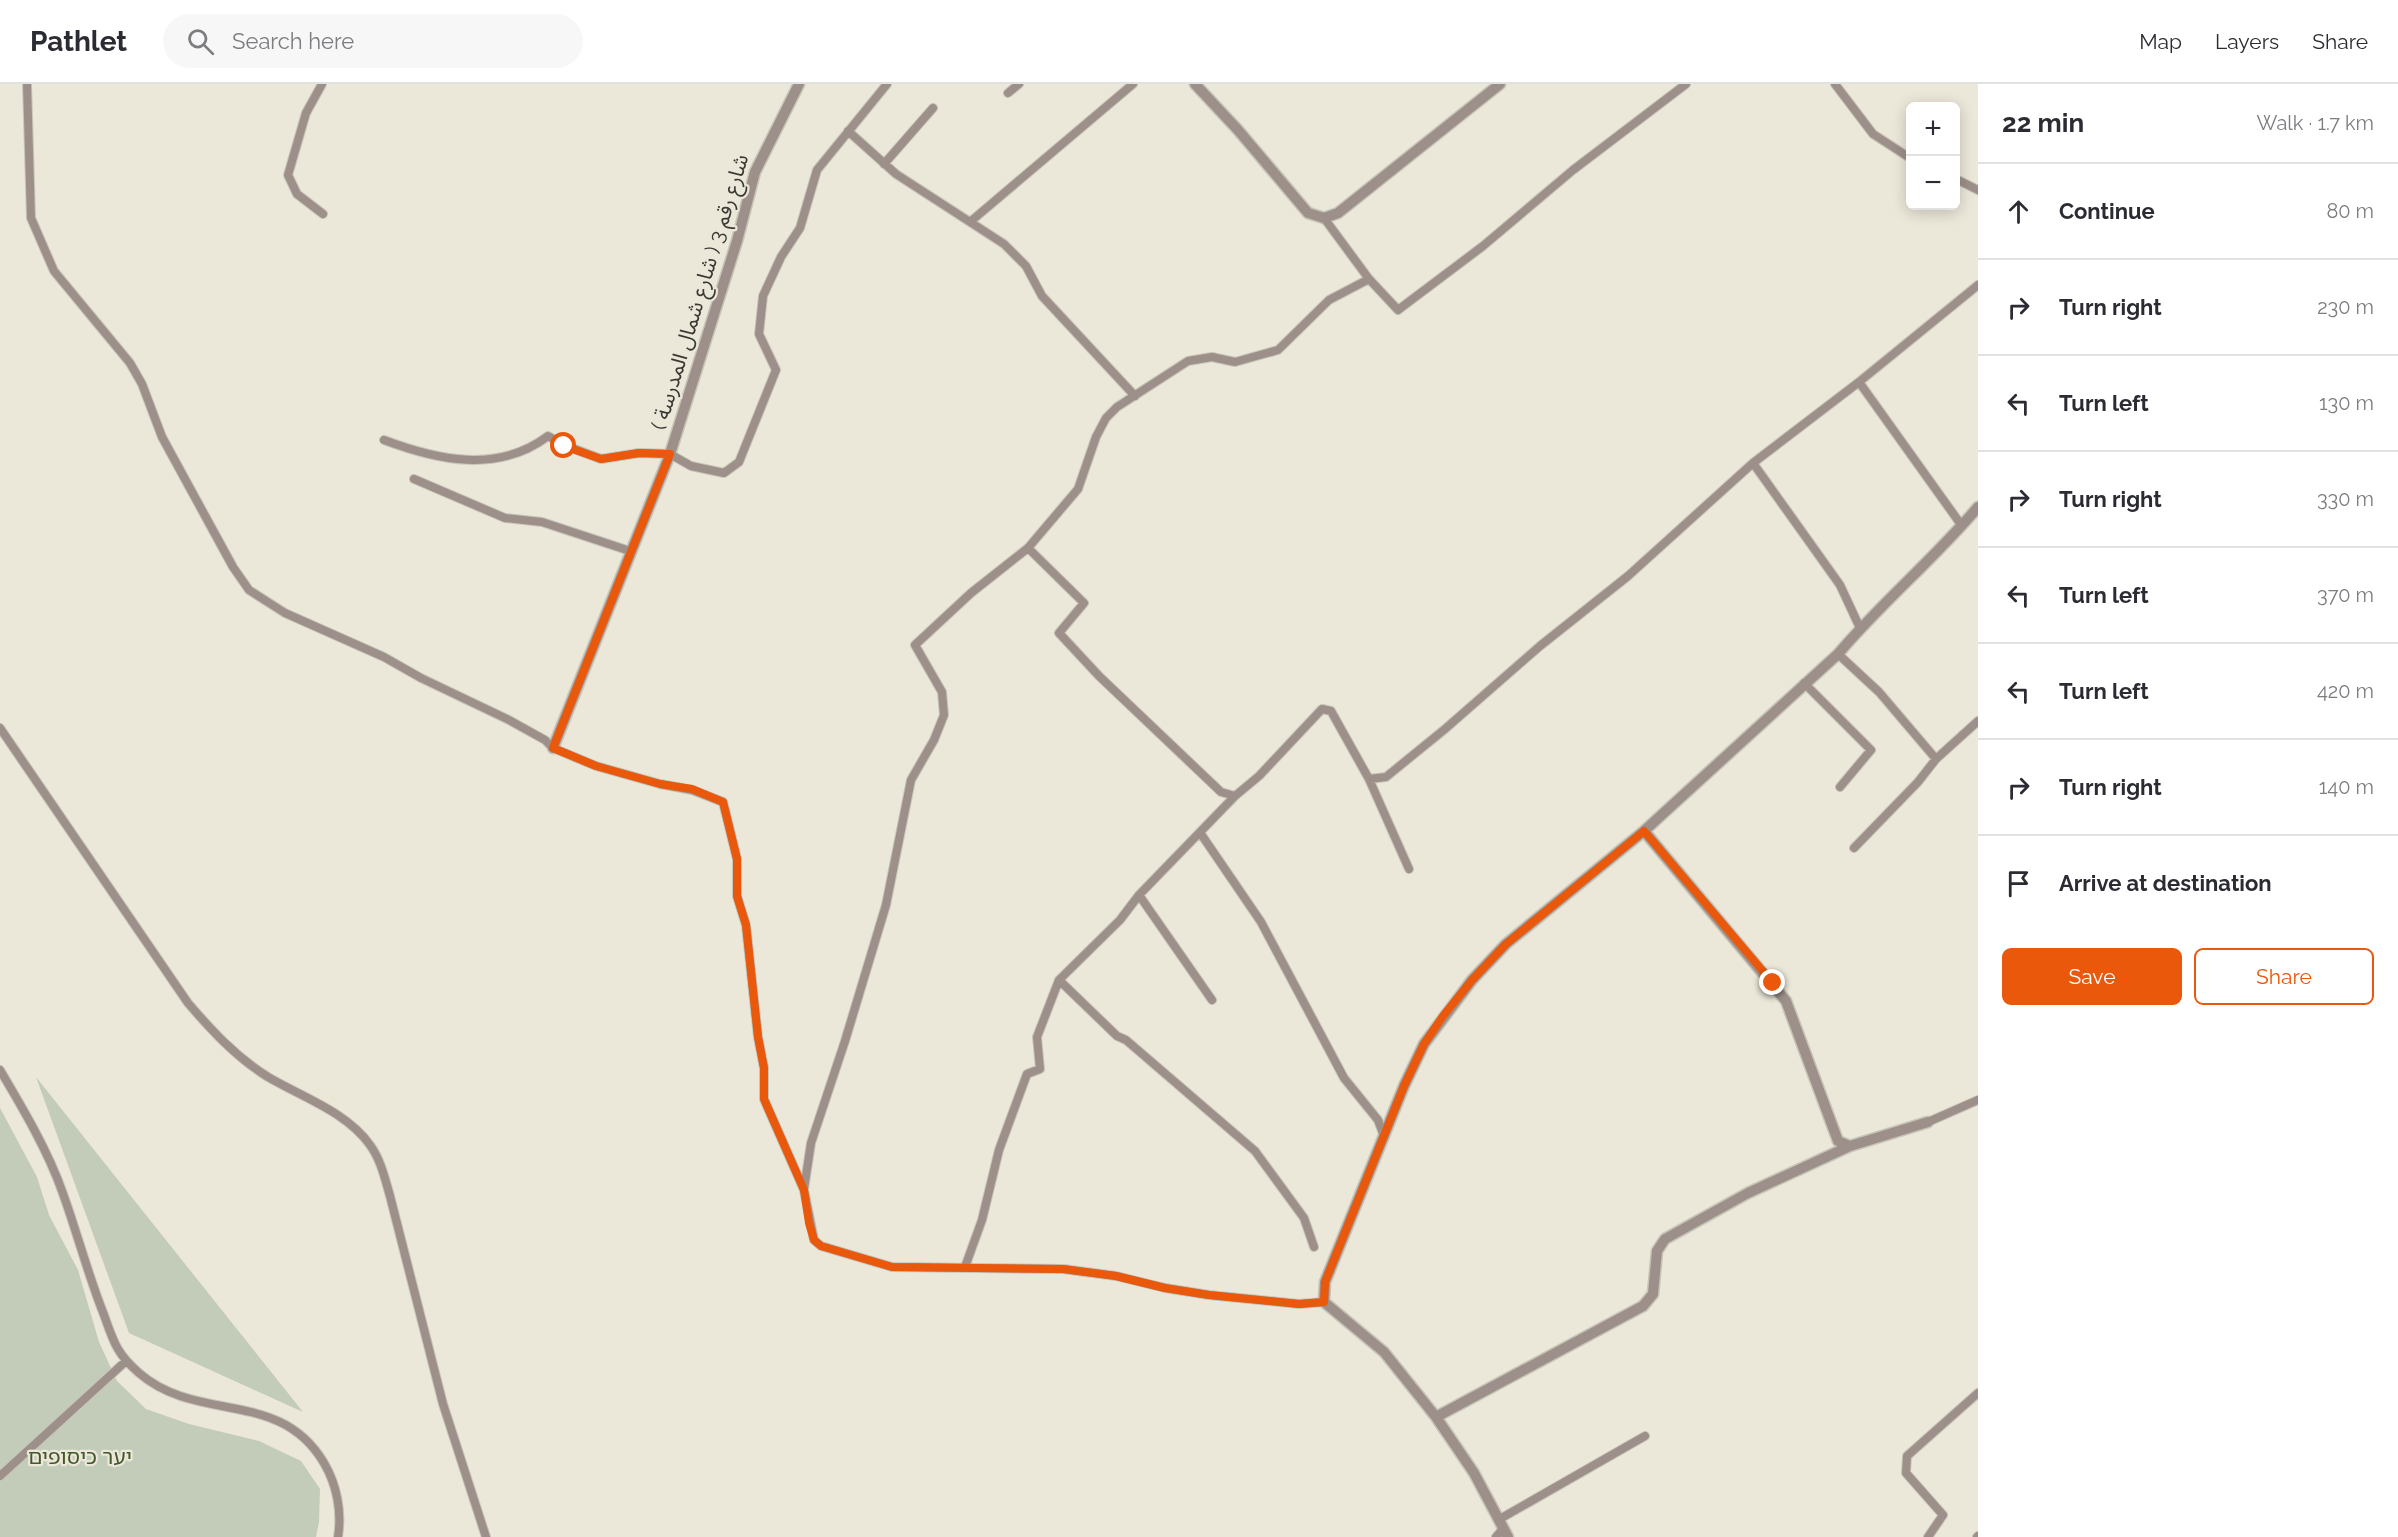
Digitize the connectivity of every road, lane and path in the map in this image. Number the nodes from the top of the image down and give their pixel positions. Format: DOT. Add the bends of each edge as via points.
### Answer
graph roads {
  1 [pos="27,84"];
  2 [pos="322,84"];
  3 [pos="799,84"];
  4 [pos="887,84"];
  5 [pos="1020,84"];
  6 [pos="1133,84"];
  7 [pos="1195,84"];
  8 [pos="1500,84"];
  9 [pos="1686,84"];
  10 [pos="1835,84"];
  11 [pos="1008,93"];
  12 [pos="933,108"];
  13 [pos="848,131"];
  14 [pos="1908,156"];
  15 [pos="884,164"];
  16 [pos="1960,181"];
  17 [pos="1978,190"];
  18 [pos="323,214"];
  19 [pos="1324,218"];
  20 [pos="970,222"];
  21 [pos="1369,279"];
  22 [pos="1978,285"];
  23 [pos="1860,382"];
  24 [pos="1135,396"];
  25 [pos="384,440"];
  26 [pos="670,454"];
  27 [pos="1753,463"];
  28 [pos="414,479"];
  29 [pos="1978,507"];
  30 [pos="1962,526"];
  31 [pos="1028,548"];
  32 [pos="630,552"];
  33 [pos="1860,628"];
  34 [pos="1838,654"];
  35 [pos="1804,683"];
  36 [pos="1978,721"];
  37 [pos="0,728"];
  38 [pos="553,748"];
  39 [pos="1936,759"];
  40 [pos="1369,779"];
  41 [pos="1840,787"];
  42 [pos="1235,796"];
  43 [pos="1644,831"];
  44 [pos="1201,834"];
  45 [pos="1854,848"];
  46 [pos="1409,869"];
  47 [pos="1139,895"];
  48 [pos="1059,980"];
  49 [pos="1212,1000"];
  50 [pos="0,1070"];
  51 [pos="1978,1100"];
  52 [pos="1928,1122"];
  53 [pos="1384,1136"];
  54 [pos="1850,1146"];
  55 [pos="804,1190"];
  56 [pos="1314,1247"];
  57 [pos="965,1267"];
  58 [pos="1324,1302"];
  59 [pos="126,1360"];
  60 [pos="1978,1393"];
  61 [pos="1436,1417"];
  62 [pos="1645,1436"];
  63 [pos="0,1476"];
  64 [pos="1501,1531"];
  65 [pos="338,1537"];
  66 [pos="486,1537"];
  67 [pos="1928,1537"];
  1 -- 38 [label="street" via="31,218 54,271 130,363 162,437 249,590 285,613 509,720"];
  2 -- 18 [label="street" via="306,113 288,175 297,194"];
  3 -- 26 [label="street, شارع رقم 3 ( شارع شمال المدرسة )" via="755,172"];
  4 -- 13 [label="street"];
  5 -- 11 [label="street"];
  6 -- 20 [label="street"];
  7 -- 19 [label="street" via="1308,213"];
  8 -- 19 [label="street" via="1338,213"];
  9 -- 21 [label="street" via="1398,310"];
  10 -- 14 [label="street" via="1874,134"];
  12 -- 15 [label="street"];
  13 -- 15 [label="street"];
  13 -- 26 [label="street" via="817,170 800,228 763,296 759,334 776,370 739,462 724,473 691,466"];
  15 -- 20 [label="street"];
  16 -- 17 [label="street"];
  19 -- 21 [label="street"];
  20 -- 24 [label="street" via="1004,244 1026,266 1042,296"];
  21 -- 24 [label="street" via="1329,300 1278,350 1235,362 1212,357 1188,361"];
  22 -- 23 [label="street"];
  23 -- 27 [label="street"];
  23 -- 30 [label="street"];
  24 -- 31 [label="street" via="1106,418 1078,489"];
  25 -- 26 [label="street" via="417,453 470,461 517,453 548,436 601,459 639,453"];
  26 -- 32 [label="street, شارع رقم 3 ( شارع شمال المدرسة )"];
  27 -- 33 [label="street" via="1840,585"];
  27 -- 40 [label="street" via="1628,576 1445,729 1386,777"];
  28 -- 32 [label="street" via="505,518 542,522"];
  29 -- 30 [label="street"];
  30 -- 33 [label="street"];
  31 -- 42 [label="street" via="1084,603 1059,633 1221,792"];
  31 -- 55 [label="street" via="915,645 942,692 944,715 911,780 885,905 811,1143"];
  32 -- 38 [label="street, شارع رقم 3 ( شارع شمال المدرسة )"];
  33 -- 34 [label="street"];
  34 -- 35 [label="street"];
  34 -- 39 [label="street" via="1879,692"];
  35 -- 41 [label="street" via="1871,750"];
  35 -- 43 [label="street"];
  36 -- 39 [label="street"];
  37 -- 66 [label="street" via="188,1003 213,1033 268,1076 348,1123 370,1144 380,1162 443,1404"];
  38 -- 55 [label="street" via="596,766 692,789 723,802 737,859 737,896 746,925 764,1068 764,1099"];
  39 -- 45 [label="street"];
  40 -- 42 [label="street" via="1330,711 1322,709"];
  40 -- 46 [label="street"];
  42 -- 44 [label="street"];
  43 -- 53 [label="street" via="1506,944 1472,980 1424,1044"];
  43 -- 54 [label="street" via="1786,1001 1838,1141"];
  44 -- 47 [label="street"];
  44 -- 53 [label="street" via="1260,921 1344,1078 1378,1120"];
  47 -- 48 [label="street" via="1120,920"];
  47 -- 49 [label="street"];
  48 -- 56 [label="street" via="1117,1036 1255,1151 1304,1218"];
  48 -- 57 [label="street" via="1037,1038 1040,1069 1026,1074"];
  50 -- 59 [label="street" via="61,1188 98,1301"];
  51 -- 52 [label="street"];
  52 -- 54 [label="street"];
  53 -- 58 [label="street" via="1325,1282"];
  54 -- 61 [label="street" via="1748,1193 1665,1239 1657,1251 1653,1294 1642,1306"];
  55 -- 57 [label="street" via="814,1240 821,1246 892,1267"];
  57 -- 58 [label="street" via="1063,1269 1209,1295 1291,1303"];
  58 -- 61 [label="street" via="1384,1352"];
  59 -- 63 [label="street"];
  59 -- 65 [label="street" via="150,1382 184,1399 257,1413 292,1427 315,1449 333,1481 340,1515"];
  60 -- 67 [label="street" via="1907,1456 1906,1473 1943,1515"];
  61 -- 64 [label="street" via="1474,1473"];
  62 -- 64 [label="street"];
}
